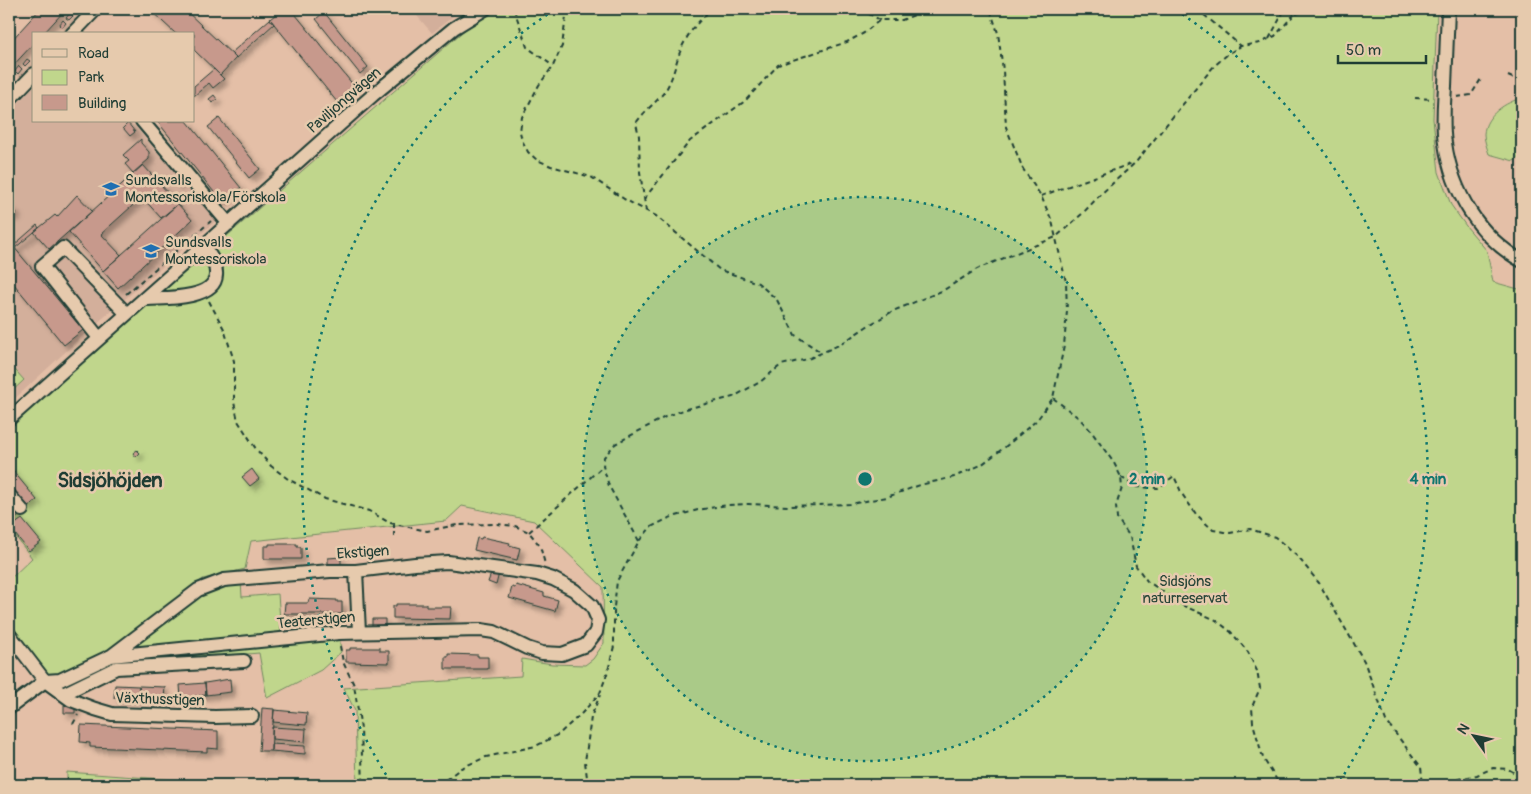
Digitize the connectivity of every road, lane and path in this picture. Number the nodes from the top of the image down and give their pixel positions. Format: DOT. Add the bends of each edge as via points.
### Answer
graph roads {
  1 [pos="96,9"];
  2 [pos="485,9"];
  3 [pos="514,9"];
  4 [pos="567,9"];
  5 [pos="711,9"];
  6 [pos="860,9"];
  7 [pos="929,9"];
  8 [pos="990,9"];
  9 [pos="1197,9"];
  10 [pos="1285,9"];
  11 [pos="1299,9"];
  12 [pos="1310,9"];
  13 [pos="1448,9"];
  14 [pos="1515,9"];
  15 [pos="1294,15"];
  16 [pos="880,20"];
  17 [pos="1522,23"];
  18 [pos="74,32"];
  19 [pos="1269,39"];
  20 [pos="1242,46"];
  21 [pos="553,66"];
  22 [pos="32,76"];
  23 [pos="1508,76"];
  24 [pos="1482,79"];
  25 [pos="1522,82"];
  26 [pos="1453,97"];
  27 [pos="1415,98"];
  28 [pos="1436,99"];
  29 [pos="9,100"];
  30 [pos="143,122"];
  31 [pos="1136,162"];
  32 [pos="1042,196"];
  33 [pos="644,199"];
  34 [pos="646,211"];
  35 [pos="229,224"];
  36 [pos="1056,237"];
  37 [pos="204,246"];
  38 [pos="1522,261"];
  39 [pos="204,291"];
  40 [pos="144,299"];
  41 [pos="126,314"];
  42 [pos="99,338"];
  43 [pos="822,353"];
  44 [pos="1053,398"];
  45 [pos="9,419"];
  46 [pos="603,466"];
  47 [pos="1121,477"];
  48 [pos="9,495"];
  49 [pos="22,510"];
  50 [pos="394,523"];
  51 [pos="529,532"];
  52 [pos="394,536"];
  53 [pos="639,541"];
  54 [pos="356,571"];
  55 [pos="550,578"];
  56 [pos="359,632"];
  57 [pos="339,633"];
  58 [pos="9,634"];
  59 [pos="588,642"];
  60 [pos="244,661"];
  61 [pos="113,662"];
  62 [pos="45,681"];
  63 [pos="600,693"];
  64 [pos="63,694"];
  65 [pos="9,708"];
  66 [pos="252,716"];
  67 [pos="1522,777"];
  68 [pos="363,785"];
  69 [pos="439,785"];
  70 [pos="588,785"];
  71 [pos="1280,785"];
  72 [pos="1423,785"];
  73 [pos="1440,785"];
  1 -- 18 [label="street"];
  2 -- 35 [label="street, Paviljongvägen" via="454,28 373,95"];
  3 -- 21 [label="path" via="526,47"];
  4 -- 21 [label="path" via="562,46"];
  5 -- 33 [label="path" via="698,21 680,52 665,91 636,123"];
  6 -- 16 [label="path"];
  7 -- 16 [label="path" via="902,20"];
  8 -- 32 [label="path" via="1002,61 1006,127 1023,169"];
  9 -- 20 [label="path"];
  10 -- 19 [label="path"];
  11 -- 15 [label="path"];
  12 -- 15 [label="path"];
  13 -- 38 [label="street" via="1443,123 1453,176 1476,221 1496,243"];
  14 -- 17 [label="path"];
  15 -- 19 [label="path"];
  16 -- 33 [label="path" via="847,42 778,65 746,101 690,141"];
  19 -- 20 [label="path"];
  20 -- 31 [label="path" via="1214,66"];
  21 -- 34 [label="path" via="522,117 520,132 528,152 551,166 591,177"];
  22 -- 29 [label="street"];
  23 -- 25 [label="path"];
  24 -- 26 [label="path" via="1471,95"];
  27 -- 28 [label="path"];
  30 -- 35 [label="street"];
  31 -- 32 [label="path"];
  31 -- 36 [label="path"];
  32 -- 36 [label="path"];
  33 -- 34 [label="path"];
  34 -- 43 [label="path" via="666,223 720,270 758,284 777,300 796,335"];
  35 -- 37 [label="street, Paviljongvägen"];
  36 -- 43 [label="path" via="977,270 944,290 893,311"];
  36 -- 44 [label="path" via="1066,282 1067,312 1064,346"];
  37 -- 39 [label="street" via="216,274 213,284"];
  37 -- 40 [label="street, Paviljongvägen"];
  39 -- 40 [label="street" via="191,296"];
  39 -- 50 [label="path" via="224,329 234,362 234,402 238,421 256,449 288,479 324,499 369,511"];
  40 -- 41 [label="street, Paviljongvägen"];
  41 -- 42 [label="street, Paviljongvägen"];
  41 -- 42 [label="street" via="63,248 42,266"];
  42 -- 45 [label="street, Paviljongvägen"];
  43 -- 46 [label="path" via="781,365 733,397 665,417 614,444 604,457"];
  44 -- 47 [label="path" via="1091,431"];
  44 -- 53 [label="path" via="1037,420 1005,447 981,465 954,477 850,504 749,504 698,510 651,527"];
  46 -- 51 [label="path"];
  46 -- 53 [label="path" via="609,486"];
  47 -- 71 [label="path" via="1122,488 1116,506 1118,518 1130,537 1136,566 1147,581 1184,606 1216,620 1248,652 1257,671 1260,688 1252,707 1253,723 1263,758"];
  47 -- 72 [label="path" via="1135,488 1158,488 1174,476 1196,514 1213,530 1230,533 1250,528 1275,536 1298,557 1320,583 1364,661 1386,721 1421,767"];
  48 -- 49 [label="street"];
  50 -- 51 [label="path" via="427,531 457,525 497,524"];
  50 -- 52 [label="path"];
  51 -- 55 [label="path" via="540,546"];
  53 -- 63 [label="path" via="617,581 614,646"];
  54 -- 55 [label="street, Ekstigen" via="448,562"];
  54 -- 56 [label="street"];
  54 -- 61 [label="street, Ekstigen" via="238,578 214,583 198,590"];
  55 -- 59 [label="street, Ekstigen" via="574,590 592,606 598,624"];
  56 -- 57 [label="street, Teaterstigen"];
  56 -- 59 [label="street, Teaterstigen" via="481,630 494,632 542,653 562,654"];
  57 -- 61 [label="street, Teaterstigen"];
  57 -- 68 [label="path" via="343,662 354,685 361,729"];
  58 -- 62 [label="street, Växthusstigen"];
  60 -- 61 [label="street"];
  61 -- 62 [label="street, Teaterstigen" via="60,680"];
  61 -- 64 [label="street"];
  62 -- 64 [label="street, Växthusstigen"];
  62 -- 65 [label="street"];
  63 -- 69 [label="path" via="559,734 536,746 486,757 461,768"];
  63 -- 70 [label="path" via="591,717 585,762"];
  64 -- 66 [label="street, Växthusstigen" via="71,700 112,714"];
  67 -- 73 [label="path" via="1508,769 1493,768"];
}
